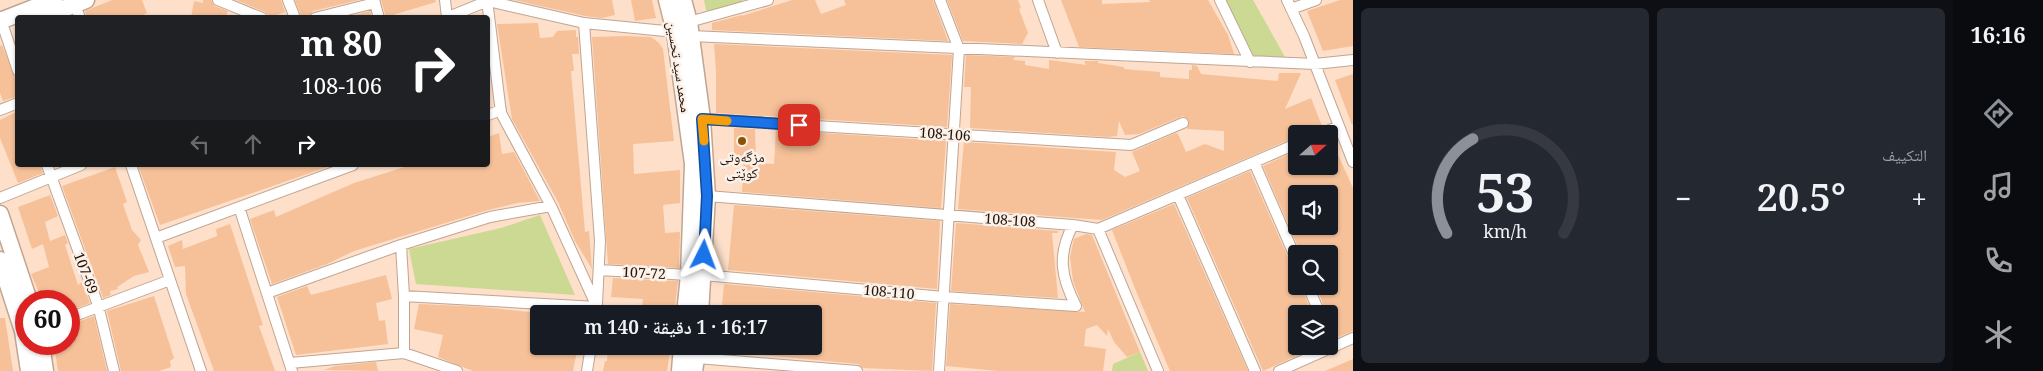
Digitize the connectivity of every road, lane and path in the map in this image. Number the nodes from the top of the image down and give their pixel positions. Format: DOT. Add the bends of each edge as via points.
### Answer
graph roads {
  1 [pos="54,0"];
  2 [pos="218,0"];
  3 [pos="288,0"];
  4 [pos="445,0"];
  5 [pos="488,0"];
  6 [pos="667,0"];
  7 [pos="683,0"];
  8 [pos="768,0"];
  9 [pos="940,0"];
  10 [pos="1038,0"];
  11 [pos="1220,0"];
  12 [pos="1316,0"];
  13 [pos="374,1"];
  14 [pos="749,4"];
  15 [pos="1289,4"];
  16 [pos="80,7"];
  17 [pos="23,15"];
  18 [pos="51,15"];
  19 [pos="255,15"];
  20 [pos="294,15"];
  21 [pos="325,15"];
  22 [pos="378,15"];
  23 [pos="446,15"];
  24 [pos="451,15"];
  25 [pos="490,15"];
  26 [pos="490,17"];
  27 [pos="584,23"];
  28 [pos="4,24"];
  29 [pos="690,29"];
  30 [pos="675,32"];
  31 [pos="959,49"];
  32 [pos="1057,53"];
  33 [pos="1353,60"];
  34 [pos="15,61"];
  35 [pos="1250,62"];
  36 [pos="1315,64"];
  37 [pos="15,104"];
  38 [pos="0,110"];
  39 [pos="501,110"];
  40 [pos="490,115"];
  41 [pos="702,119"];
  42 [pos="1183,123"];
  43 [pos="1339,126"];
  44 [pos="953,135"];
  45 [pos="1288,147"];
  46 [pos="1352,158"];
  47 [pos="1254,162"];
  48 [pos="47,167"];
  49 [pos="76,167"];
  50 [pos="132,167"];
  51 [pos="348,167"];
  52 [pos="50,177"];
  53 [pos="1178,195"];
  54 [pos="707,196"];
  55 [pos="0,198"];
  56 [pos="551,206"];
  57 [pos="239,207"];
  58 [pos="0,214"];
  59 [pos="948,215"];
  60 [pos="1074,225"];
  61 [pos="1098,229"];
  62 [pos="156,238"];
  63 [pos="401,245"];
  64 [pos="1290,245"];
  65 [pos="0,260"];
  66 [pos="599,270"];
  67 [pos="696,275"];
  68 [pos="170,280"];
  69 [pos="26,290"];
  70 [pos="267,293"];
  71 [pos="404,296"];
  72 [pos="944,297"];
  73 [pos="98,305"];
  74 [pos="530,305"];
  75 [pos="594,305"];
  76 [pos="596,305"];
  77 [pos="688,305"];
  78 [pos="699,305"];
  79 [pos="80,313"];
  80 [pos="1353,338"];
  81 [pos="1338,345"];
  82 [pos="404,353"];
  83 [pos="43,355"];
  84 [pos="590,355"];
  85 [pos="681,355"];
  86 [pos="1315,355"];
  87 [pos="696,358"];
  88 [pos="291,367"];
  89 [pos="29,371"];
  90 [pos="45,371"];
  91 [pos="114,371"];
  92 [pos="201,371"];
  93 [pos="457,371"];
  94 [pos="588,371"];
  95 [pos="680,371"];
  96 [pos="857,371"];
  97 [pos="939,371"];
  98 [pos="1158,371"];
  99 [pos="1255,371"];
  100 [pos="1279,371"];
  1 -- 17 [label="main road"];
  2 -- 19 [label="street"];
  3 -- 20 [label="street"];
  4 -- 23 [label="street"];
  5 -- 24 [label="street"];
  5 -- 25 [label="street"];
  5 -- 27 [label="street"];
  6 -- 30 [label="main road, محمد سید تحسین"];
  7 -- 29 [label="main road"];
  8 -- 14 [label="street"];
  9 -- 31 [label="street"];
  10 -- 32 [label="street"];
  11 -- 35 [label="street"];
  12 -- 15 [label="street"];
  13 -- 21 [label="street"];
  13 -- 22 [label="street"];
  14 -- 29 [label="street"];
  15 -- 36 [label="street"];
  16 -- 18 [label="main road"];
  26 -- 39 [label="street"];
  27 -- 30 [label="street"];
  27 -- 66 [label="street" via="600,241"];
  28 -- 34 [label="street"];
  29 -- 31 [label="street"];
  29 -- 41 [label="main road"];
  30 -- 67 [label="main road, محمد سید تحسین" via="693,164"];
  31 -- 32 [label="street"];
  31 -- 44 [label="street"];
  32 -- 35 [label="street"];
  33 -- 36 [label="street"];
  35 -- 36 [label="street"];
  36 -- 43 [label="street"];
  37 -- 38 [label="street"];
  39 -- 40 [label="street"];
  39 -- 56 [label="street"];
  41 -- 44 [label="street, 108-106"];
  41 -- 54 [label="main road"];
  42 -- 44 [label="street, 108-106" via="1131,145"];
  43 -- 46 [label="street"];
  44 -- 59 [label="street"];
  45 -- 47 [label="street"];
  47 -- 53 [label="street"];
  47 -- 64 [label="street"];
  48 -- 52 [label="street, 107-69"];
  49 -- 52 [label="street"];
  50 -- 62 [label="street"];
  51 -- 57 [label="street"];
  52 -- 55 [label="street"];
  52 -- 73 [label="street, 107-69"];
  53 -- 61 [label="street"];
  53 -- 99 [label="street"];
  54 -- 59 [label="street, 108-108"];
  54 -- 67 [label="main road"];
  56 -- 63 [label="street" via="490,217"];
  56 -- 75 [label="street"];
  57 -- 62 [label="street"];
  57 -- 70 [label="street"];
  58 -- 69 [label="main road"];
  59 -- 60 [label="street, 108-108"];
  59 -- 72 [label="street"];
  60 -- 61 [label="street, 108-108"];
  60 -- 72 [label="street, 108-110" via="1066,238 1062,256 1063,275 1076,306"];
  61 -- 98 [label="street"];
  62 -- 68 [label="street"];
  63 -- 70 [label="street"];
  63 -- 71 [label="street"];
  65 -- 89 [label="main road" via="23,331"];
  66 -- 67 [label="street, 107-72"];
  66 -- 76 [label="street"];
  67 -- 72 [label="street, 108-110"];
  67 -- 77 [label="main road, محمد سید تحسین"];
  67 -- 78 [label="main road"];
  68 -- 73 [label="street"];
  68 -- 92 [label="street"];
  70 -- 88 [label="street"];
  71 -- 74 [label="street"];
  71 -- 82 [label="street"];
  72 -- 97 [label="street"];
  73 -- 79 [label="street"];
  73 -- 91 [label="street, 107-69"];
  80 -- 81 [label="street"];
  82 -- 88 [label="street"];
  82 -- 93 [label="street"];
  83 -- 90 [label="main road"];
  84 -- 94 [label="street"];
  85 -- 95 [label="main road"];
  86 -- 100 [label="street"];
  87 -- 96 [label="street"];
}
